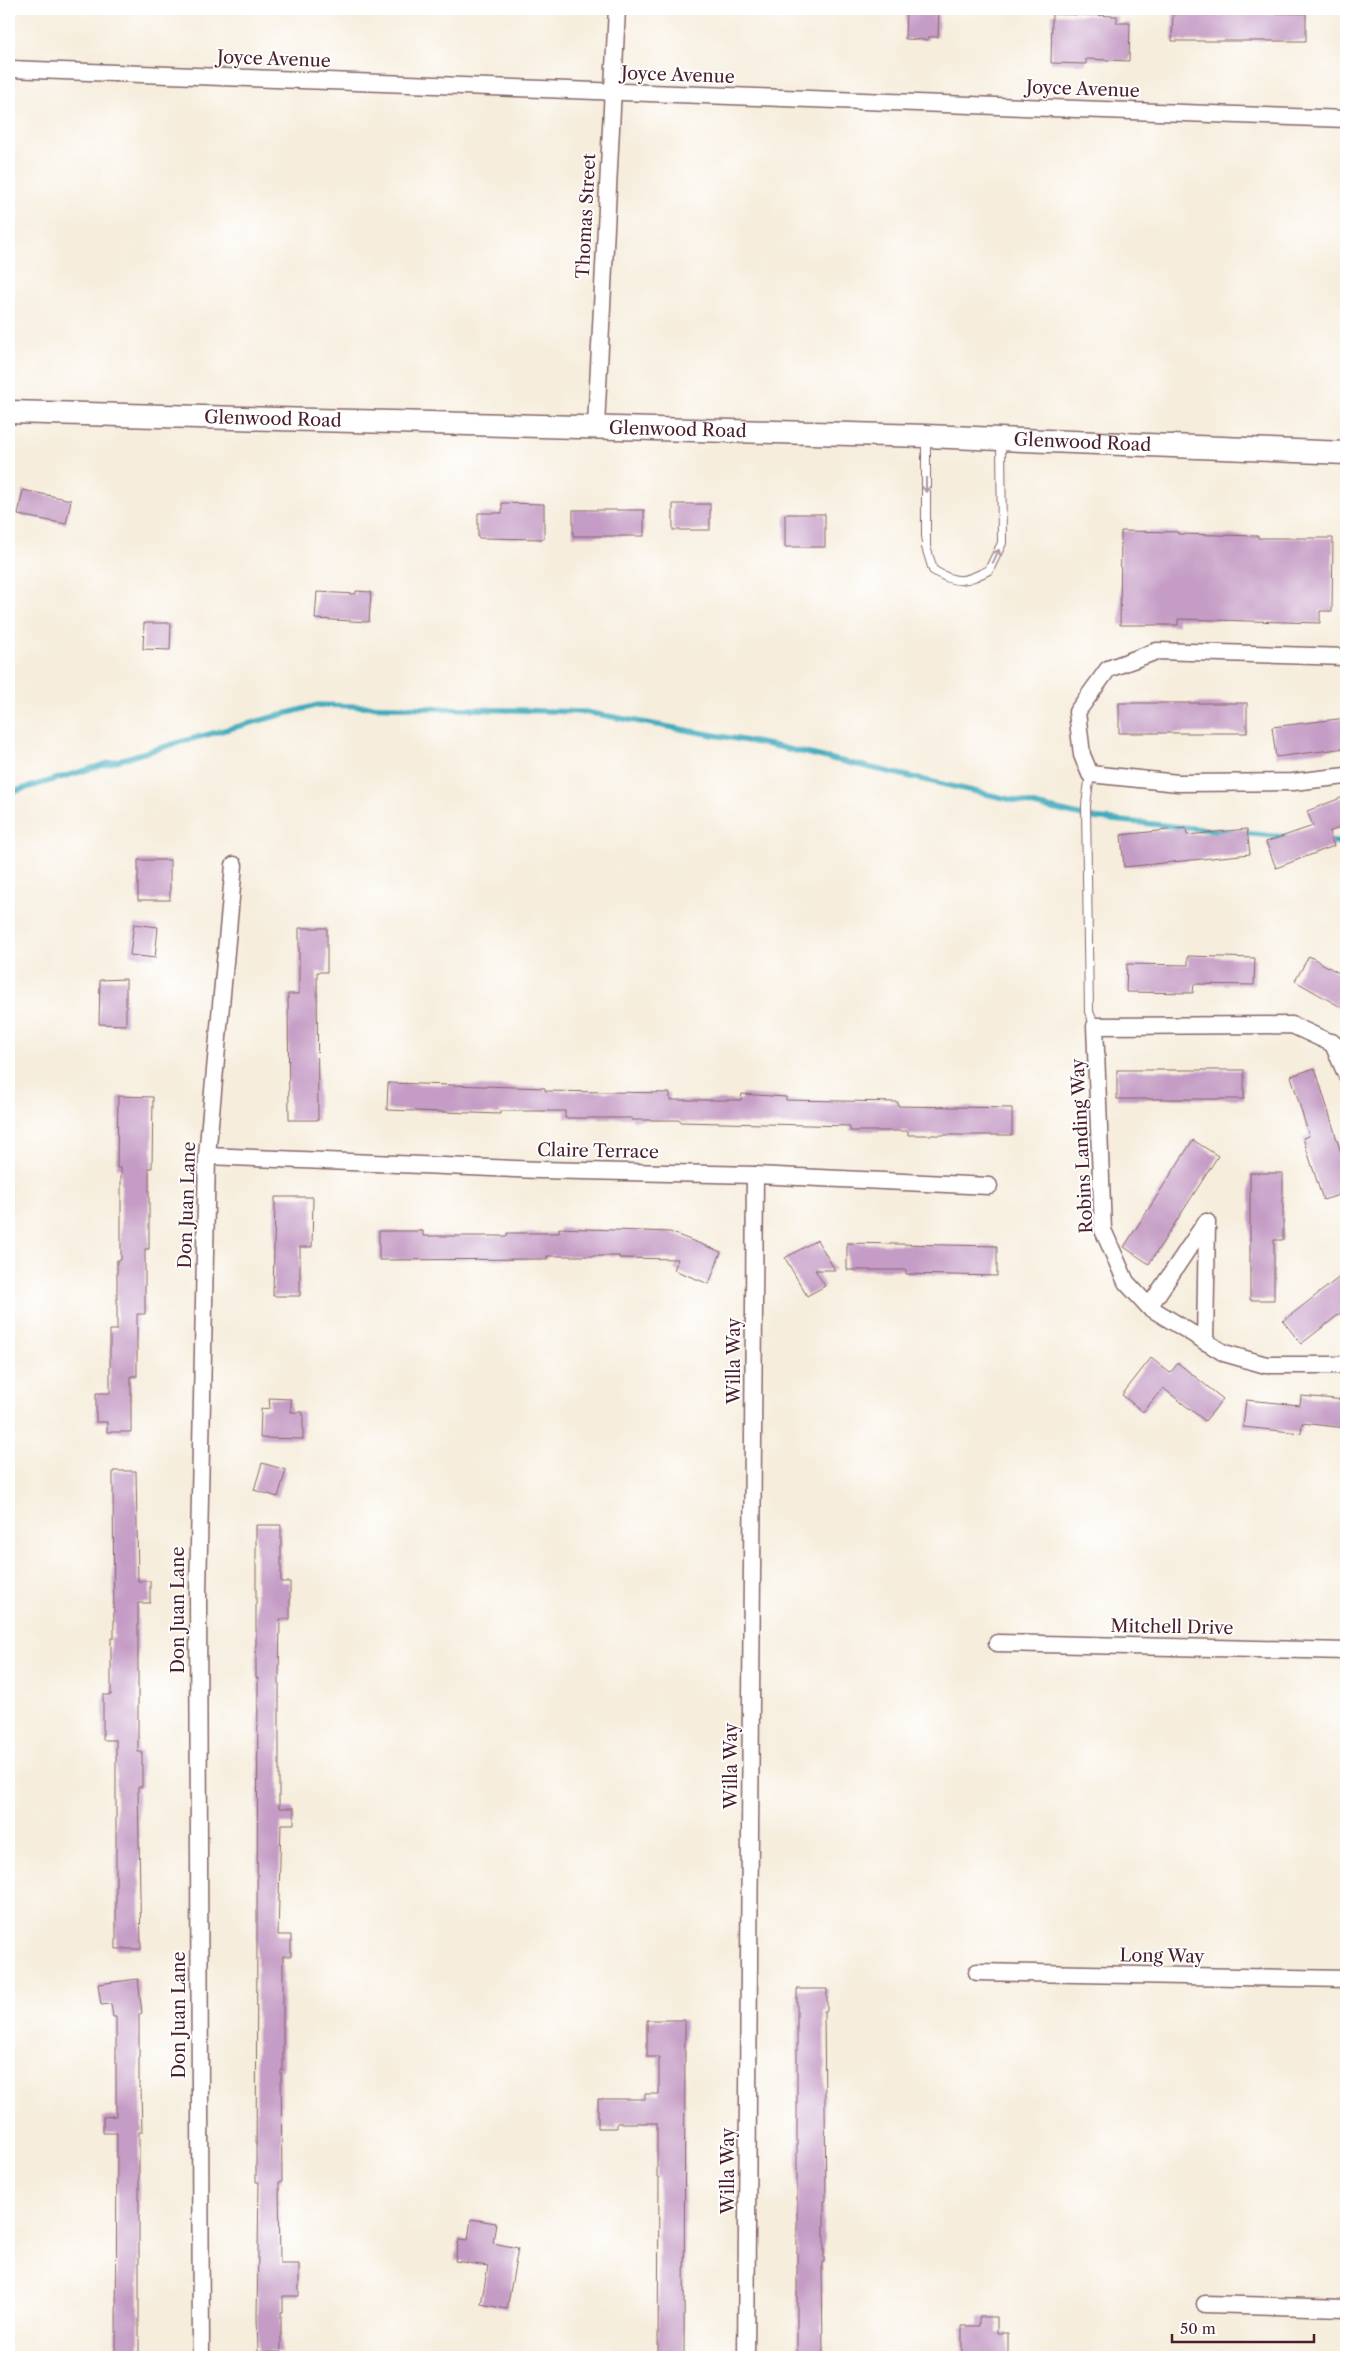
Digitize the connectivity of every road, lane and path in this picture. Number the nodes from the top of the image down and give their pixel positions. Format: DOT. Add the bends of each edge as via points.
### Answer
graph roads {
  1 [pos="617,9"];
  2 [pos="9,69"];
  3 [pos="612,92"];
  4 [pos="1346,119"];
  5 [pos="9,412"];
  6 [pos="596,426"];
  7 [pos="926,436"];
  8 [pos="1001,439"];
  9 [pos="1346,453"];
  10 [pos="1346,657"];
  11 [pos="1090,774"];
  12 [pos="1346,776"];
  13 [pos="234,865"];
  14 [pos="1095,1026"];
  15 [pos="1339,1046"];
  16 [pos="1346,1074"];
  17 [pos="207,1156"];
  18 [pos="755,1175"];
  19 [pos="988,1186"];
  20 [pos="1149,1307"];
  21 [pos="1205,1342"];
  22 [pos="1346,1362"];
  23 [pos="997,1643"];
  24 [pos="1346,1651"];
  25 [pos="977,1972"];
  26 [pos="1346,1980"];
  27 [pos="1205,2304"];
  28 [pos="1346,2308"];
  29 [pos="201,2357"];
  30 [pos="746,2357"];
  1 -- 3 [label="street, Thomas Street"];
  2 -- 3 [label="street, Joyce Avenue"];
  3 -- 4 [label="street, Joyce Avenue"];
  3 -- 6 [label="street, Thomas Street"];
  5 -- 6 [label="main road, Glenwood Road"];
  6 -- 7 [label="main road, Glenwood Road"];
  7 -- 8 [label="main road, Glenwood Road"];
  7 -- 8 [label="lane, one-way" via="926,547 933,570 946,578 966,581 989,570 1002,542"];
  8 -- 9 [label="main road, Glenwood Road"];
  10 -- 11 [label="street" via="1157,651 1108,670 1077,712 1082,755"];
  11 -- 12 [label="street" via="1178,783 1293,782"];
  11 -- 14 [label="lane" via="1086,805 1089,1012"];
  13 -- 17 [label="street, Don Juan Lane"];
  14 -- 15 [label="street" via="1292,1025"];
  14 -- 20 [label="street, Robins Landing Way" via="1103,1230 1126,1282"];
  15 -- 16 [label="street"];
  17 -- 18 [label="street, Claire Terrace"];
  17 -- 29 [label="street, Don Juan Lane" via="198,1594"];
  18 -- 19 [label="street, Claire Terrace"];
  18 -- 30 [label="street, Willa Way"];
  20 -- 21 [label="street, Robins Landing Way"];
  20 -- 21 [label="street" via="1206,1222"];
  21 -- 22 [label="street, Robins Landing Way" via="1224,1353 1266,1365 1343,1365"];
  23 -- 24 [label="street, Mitchell Drive"];
  25 -- 26 [label="street, Long Way"];
  27 -- 28 [label="street"];
}
